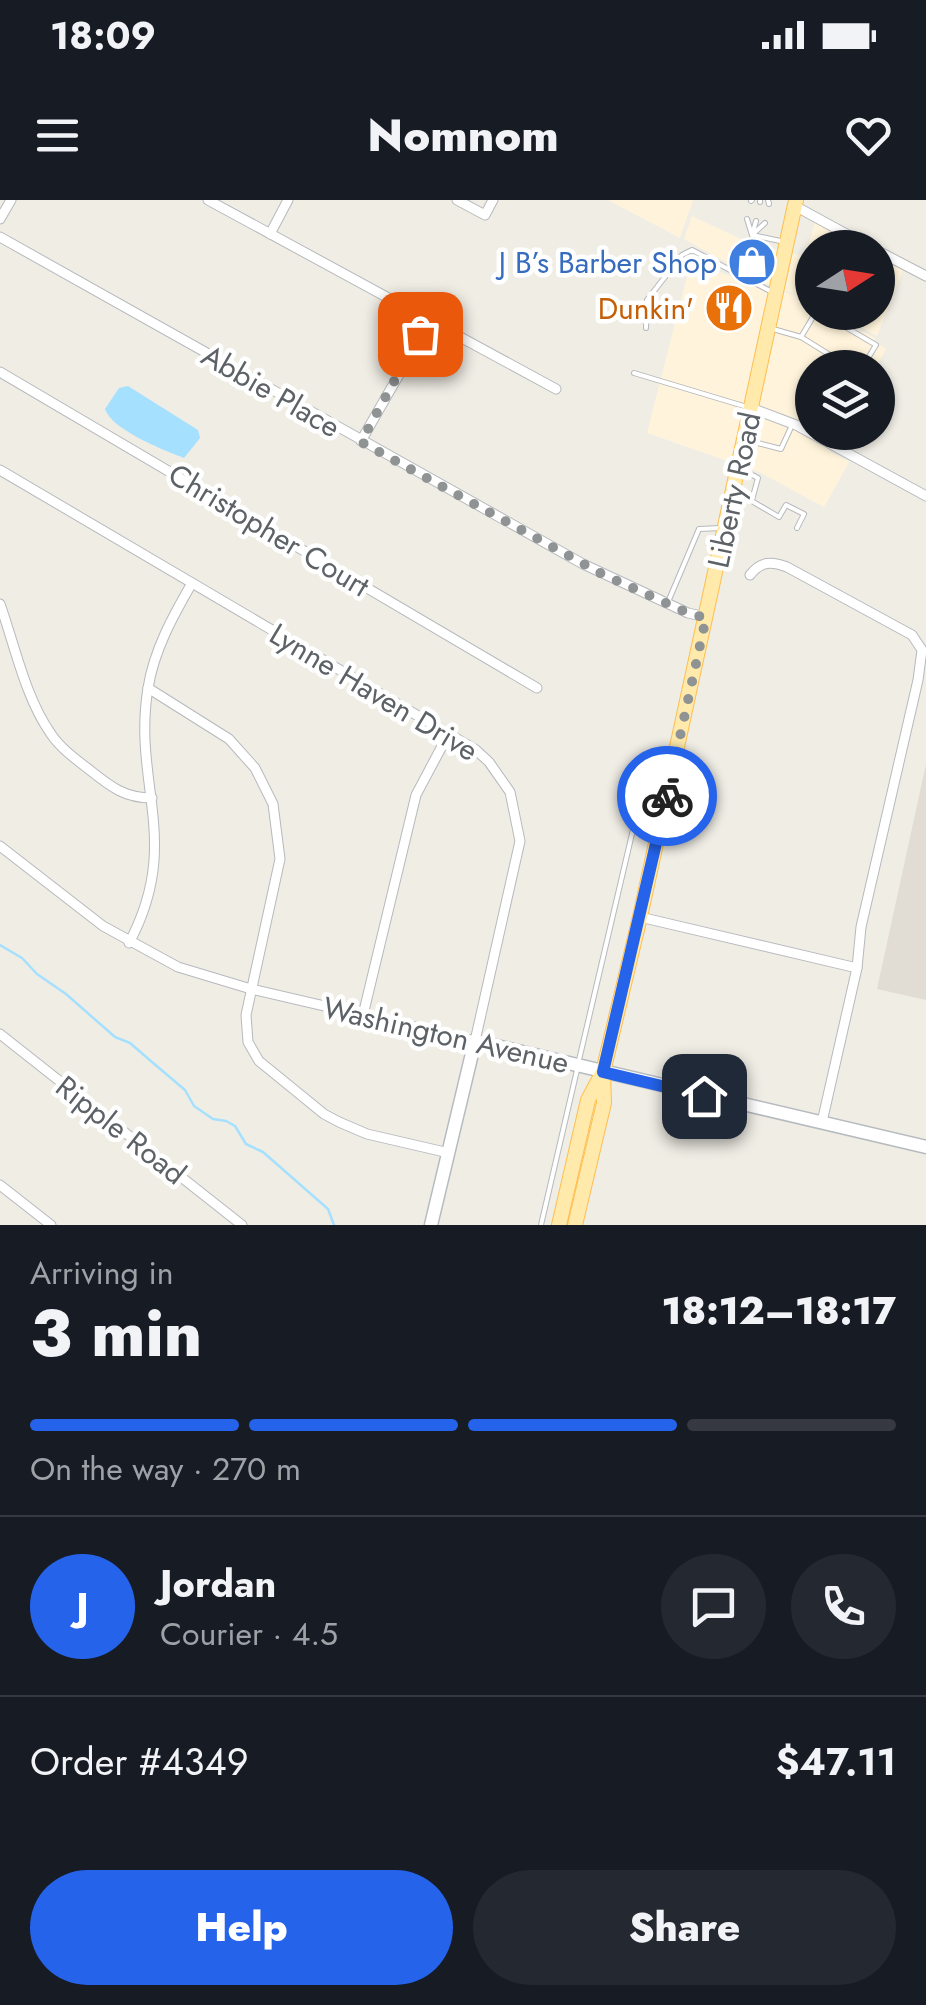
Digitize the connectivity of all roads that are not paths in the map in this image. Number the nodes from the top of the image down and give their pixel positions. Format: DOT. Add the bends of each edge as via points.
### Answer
graph roads {
  1 [pos="10,200"];
  2 [pos="208,200"];
  3 [pos="288,200"];
  4 [pos="457,200"];
  5 [pos="493,200"];
  6 [pos="796,203"];
  7 [pos="0,219"];
  8 [pos="747,219"];
  9 [pos="756,221"];
  10 [pos="765,223"];
  11 [pos="842,230"];
  12 [pos="270,234"];
  13 [pos="752,235"];
  14 [pos="0,237"];
  15 [pos="787,242"];
  16 [pos="895,260"];
  17 [pos="926,276"];
  18 [pos="776,294"];
  19 [pos="427,318"];
  20 [pos="646,328"];
  21 [pos="768,328"];
  22 [pos="806,330"];
  23 [pos="850,330"];
  24 [pos="802,337"];
  25 [pos="823,350"];
  26 [pos="873,350"];
  27 [pos="0,372"];
  28 [pos="634,373"];
  29 [pos="556,389"];
  30 [pos="751,408"];
  31 [pos="794,424"];
  32 [pos="744,439"];
  33 [pos="361,442"];
  34 [pos="738,468"];
  35 [pos="0,470"];
  36 [pos="734,491"];
  37 [pos="926,496"];
  38 [pos="752,500"];
  39 [pos="725,528"];
  40 [pos="796,528"];
  41 [pos="750,576"];
  42 [pos="192,583"];
  43 [pos="0,604"];
  44 [pos="667,604"];
  45 [pos="706,618"];
  46 [pos="148,688"];
  47 [pos="537,688"];
  48 [pos="449,734"];
  49 [pos="643,788"];
  50 [pos="152,798"];
  51 [pos="0,846"];
  52 [pos="640,917"];
  53 [pos="129,943"];
  54 [pos="857,968"];
  55 [pos="251,989"];
  56 [pos="364,1015"];
  57 [pos="0,1034"];
  58 [pos="474,1042"];
  59 [pos="578,1066"];
  60 [pos="603,1072"];
  61 [pos="676,1089"];
  62 [pos="667,1122"];
  63 [pos="822,1122"];
  64 [pos="926,1147"];
  65 [pos="449,1153"];
  66 [pos="0,1185"];
  67 [pos="51,1225"];
  68 [pos="242,1225"];
  69 [pos="431,1225"];
  70 [pos="541,1225"];
  71 [pos="558,1225"];
  72 [pos="576,1225"];
  1 -- 7 [label="street"];
  2 -- 12 [label="street"];
  3 -- 12 [label="street"];
  4 -- 5 [label="street" via="485,215"];
  6 -- 11 [label="street"];
  6 -- 15 [label="main road, Liberty Road"];
  8 -- 13 [label="lane"];
  9 -- 13 [label="lane"];
  10 -- 13 [label="lane"];
  12 -- 19 [label="street"];
  13 -- 15 [label="lane"];
  14 -- 33 [label="street, Abbie Place"];
  15 -- 18 [label="main road, Liberty Road"];
  16 -- 17 [label="street"];
  18 -- 20 [label="lane" via="692,250 647,300"];
  18 -- 21 [label="main road, Liberty Road"];
  19 -- 29 [label="street"];
  19 -- 33 [label="street"];
  21 -- 24 [label="lane"];
  21 -- 30 [label="main road, Liberty Road"];
  22 -- 24 [label="lane"];
  23 -- 26 [label="lane" via="876,345"];
  24 -- 25 [label="lane"];
  27 -- 47 [label="street, Christopher Court"];
  28 -- 30 [label="lane"];
  30 -- 31 [label="street"];
  30 -- 32 [label="main road, Liberty Road"];
  31 -- 32 [label="lane" via="781,449"];
  31 -- 37 [label="street"];
  32 -- 34 [label="main road, Liberty Road"];
  33 -- 44 [label="street, Abbie Place"];
  34 -- 36 [label="main road, Liberty Road"];
  34 -- 38 [label="lane" via="758,478"];
  35 -- 42 [label="street, Lynne Haven Drive"];
  36 -- 38 [label="lane"];
  36 -- 39 [label="main road, Liberty Road"];
  38 -- 40 [label="lane" via="779,517 786,505 804,514"];
  39 -- 44 [label="lane" via="699,529"];
  39 -- 45 [label="main road, Liberty Road"];
  41 -- 54 [label="street" via="768,562 787,567 912,635 922,650"];
  42 -- 46 [label="street" via="164,633"];
  42 -- 48 [label="street, Lynne Haven Drive"];
  43 -- 50 [label="street" via="50,733 115,790"];
  44 -- 45 [label="street, Abbie Place"];
  45 -- 52 [label="main road, Liberty Road"];
  46 -- 50 [label="street"];
  46 -- 55 [label="street" via="229,739 255,768 273,804 280,858"];
  48 -- 56 [label="street" via="412,806"];
  48 -- 58 [label="street, Lynne Haven Drive" via="500,776 519,822 518,861"];
  49 -- 59 [label="lane"];
  50 -- 53 [label="street" via="154,876"];
  51 -- 53 [label="street, Washington Avenue"];
  52 -- 54 [label="street"];
  52 -- 60 [label="main road, Liberty Road"];
  53 -- 55 [label="street, Washington Avenue" via="178,968"];
  54 -- 63 [label="street"];
  55 -- 56 [label="street, Washington Avenue"];
  55 -- 65 [label="street" via="246,1029 268,1071 353,1129"];
  56 -- 58 [label="street, Washington Avenue"];
  57 -- 68 [label="street, Ripple Road"];
  58 -- 59 [label="main road, Washington Avenue"];
  58 -- 65 [label="main road, Lynne Haven Drive"];
  59 -- 60 [label="main road, Washington Avenue"];
  59 -- 70 [label="lane"];
  60 -- 61 [label="main road, Washington Avenue"];
  60 -- 71 [label="main road, Liberty Road" via="588,1100"];
  60 -- 72 [label="main road, Liberty Road" via="604,1103"];
  61 -- 62 [label="lane"];
  61 -- 63 [label="main road, Washington Avenue"];
  63 -- 64 [label="main road, Washington Avenue"];
  65 -- 69 [label="main road, Lynne Haven Drive"];
  66 -- 67 [label="street"];
}
